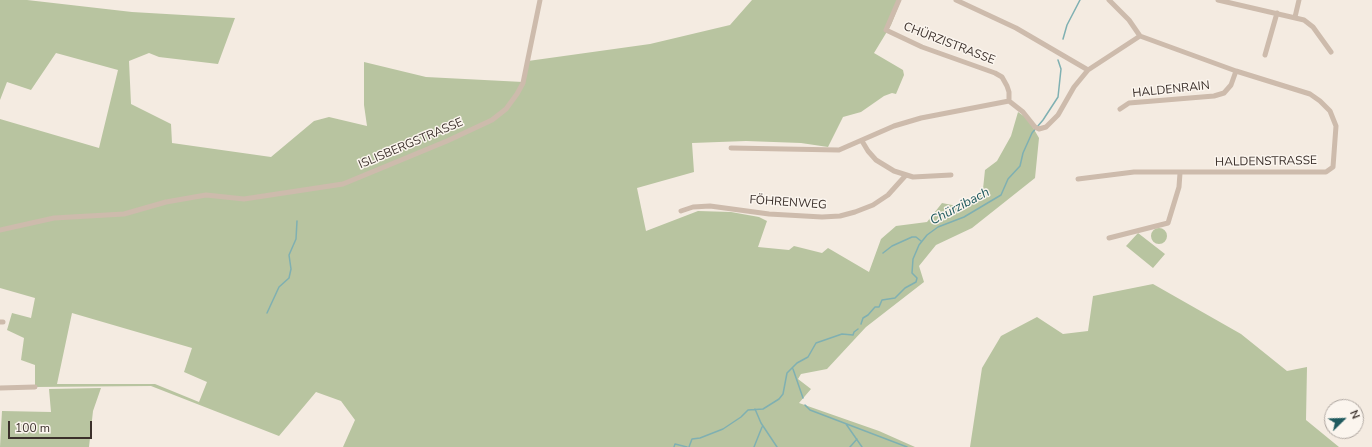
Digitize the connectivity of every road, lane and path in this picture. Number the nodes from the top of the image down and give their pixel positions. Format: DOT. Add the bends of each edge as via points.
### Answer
graph roads {
  1 [pos="540,0"];
  2 [pos="899,0"];
  3 [pos="956,0"];
  4 [pos="1109,0"];
  5 [pos="1218,0"];
  6 [pos="1299,0"];
  7 [pos="1277,12"];
  8 [pos="1295,16"];
  9 [pos="1140,36"];
  10 [pos="1331,52"];
  11 [pos="1265,55"];
  12 [pos="1088,70"];
  13 [pos="1236,71"];
  14 [pos="1009,101"];
  15 [pos="1120,109"];
  16 [pos="862,141"];
  17 [pos="731,148"];
  18 [pos="1180,173"];
  19 [pos="906,175"];
  20 [pos="951,175"];
  21 [pos="1078,179"];
  22 [pos="681,211"];
  23 [pos="0,230"];
  24 [pos="1109,238"];
  25 [pos="35,387"];
  26 [pos="0,388"];
  1 -- 23 [label="street, ISLISBERGSTRASSE" via="523,82 506,109 492,120 342,184 244,199 206,194 124,214 54,218"];
  2 -- 14 [label="street, CHÜRZISTRASSE" via="886,30 922,47 1002,77 1009,92"];
  3 -- 12 [label="street" via="1016,28"];
  4 -- 9 [label="street" via="1129,20"];
  5 -- 7 [label="street"];
  6 -- 8 [label="street"];
  7 -- 8 [label="street"];
  7 -- 11 [label="street"];
  8 -- 10 [label="street" via="1313,27"];
  9 -- 12 [label="street"];
  9 -- 13 [label="street, HALDENSTRASSE"];
  12 -- 14 [label="street" via="1074,87 1058,115 1046,127 1037,128"];
  13 -- 15 [label="street, HALDENRAIN" via="1231,86 1224,93 1130,104"];
  13 -- 18 [label="street, HALDENSTRASSE" via="1310,94 1326,106 1335,120 1337,131 1333,167 1321,172"];
  14 -- 16 [label="street" via="921,118 894,126"];
  16 -- 17 [label="street" via="840,150"];
  16 -- 19 [label="street" via="876,160"];
  18 -- 21 [label="street, HALDENSTRASSE" via="1134,172"];
  18 -- 24 [label="street" via="1179,187 1168,223"];
  19 -- 20 [label="street"];
  19 -- 22 [label="street, FÖHRENWEG" via="888,195 873,205 840,216 769,214 710,206"];
  25 -- 26 [label="street"];
}
